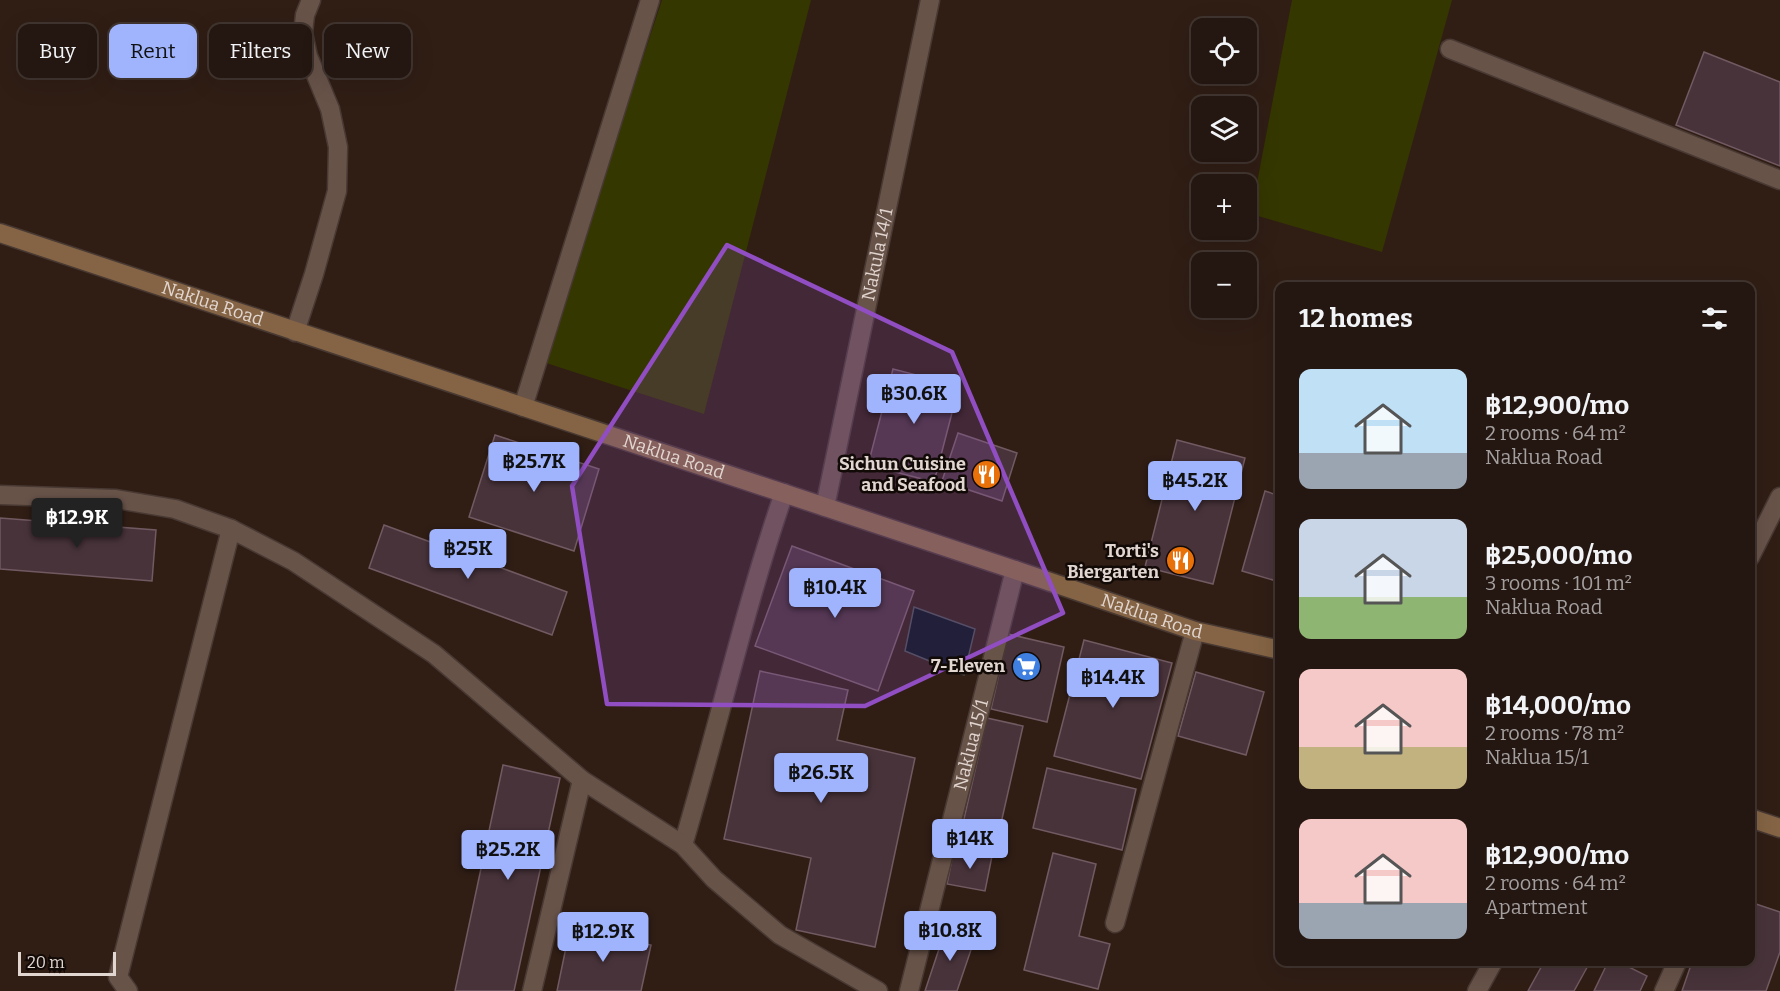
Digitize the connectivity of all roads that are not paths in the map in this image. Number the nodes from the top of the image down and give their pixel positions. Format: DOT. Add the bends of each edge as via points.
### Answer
graph roads {
  1 [pos="311,0"];
  2 [pos="650,0"];
  3 [pos="930,0"];
  4 [pos="1450,49"];
  5 [pos="1780,180"];
  6 [pos="0,234"];
  7 [pos="295,332"];
  8 [pos="523,407"];
  9 [pos="784,493"];
  10 [pos="0,495"];
  11 [pos="1780,498"];
  12 [pos="825,507"];
  13 [pos="231,529"];
  14 [pos="1755,547"];
  15 [pos="1015,570"];
  16 [pos="1195,632"];
  17 [pos="1275,649"];
  18 [pos="582,780"];
  19 [pos="1755,820"];
  20 [pos="1780,828"];
  21 [pos="683,845"];
  22 [pos="1115,923"];
  23 [pos="1491,966"];
  24 [pos="1675,966"];
  25 [pos="128,991"];
  26 [pos="532,991"];
  27 [pos="878,991"];
  28 [pos="909,991"];
  29 [pos="1477,991"];
  30 [pos="1664,991"];
  1 -- 7 [label="street" via="303,33 330,109 338,147 337,191"];
  2 -- 8 [label="street"];
  3 -- 12 [label="street, Nakula 14/1"];
  4 -- 5 [label="street"];
  6 -- 7 [label="street, Naklua Road"];
  7 -- 8 [label="street, Naklua Road"];
  8 -- 9 [label="street, Naklua Road"];
  9 -- 12 [label="street, Naklua Road"];
  9 -- 21 [label="street" via="747,610"];
  10 -- 13 [label="street" via="116,499 175,510"];
  11 -- 14 [label="street"];
  12 -- 15 [label="street, Naklua Road"];
  13 -- 18 [label="street" via="292,561 434,654"];
  13 -- 25 [label="street" via="118,977"];
  15 -- 16 [label="street, Naklua Road"];
  15 -- 28 [label="street, Naklua 15/1"];
  16 -- 17 [label="street, Naklua Road"];
  16 -- 22 [label="street"];
  18 -- 21 [label="street"];
  18 -- 26 [label="street"];
  19 -- 20 [label="street"];
  21 -- 27 [label="street" via="714,879 780,935"];
  23 -- 29 [label="street"];
  24 -- 30 [label="street"];
}
